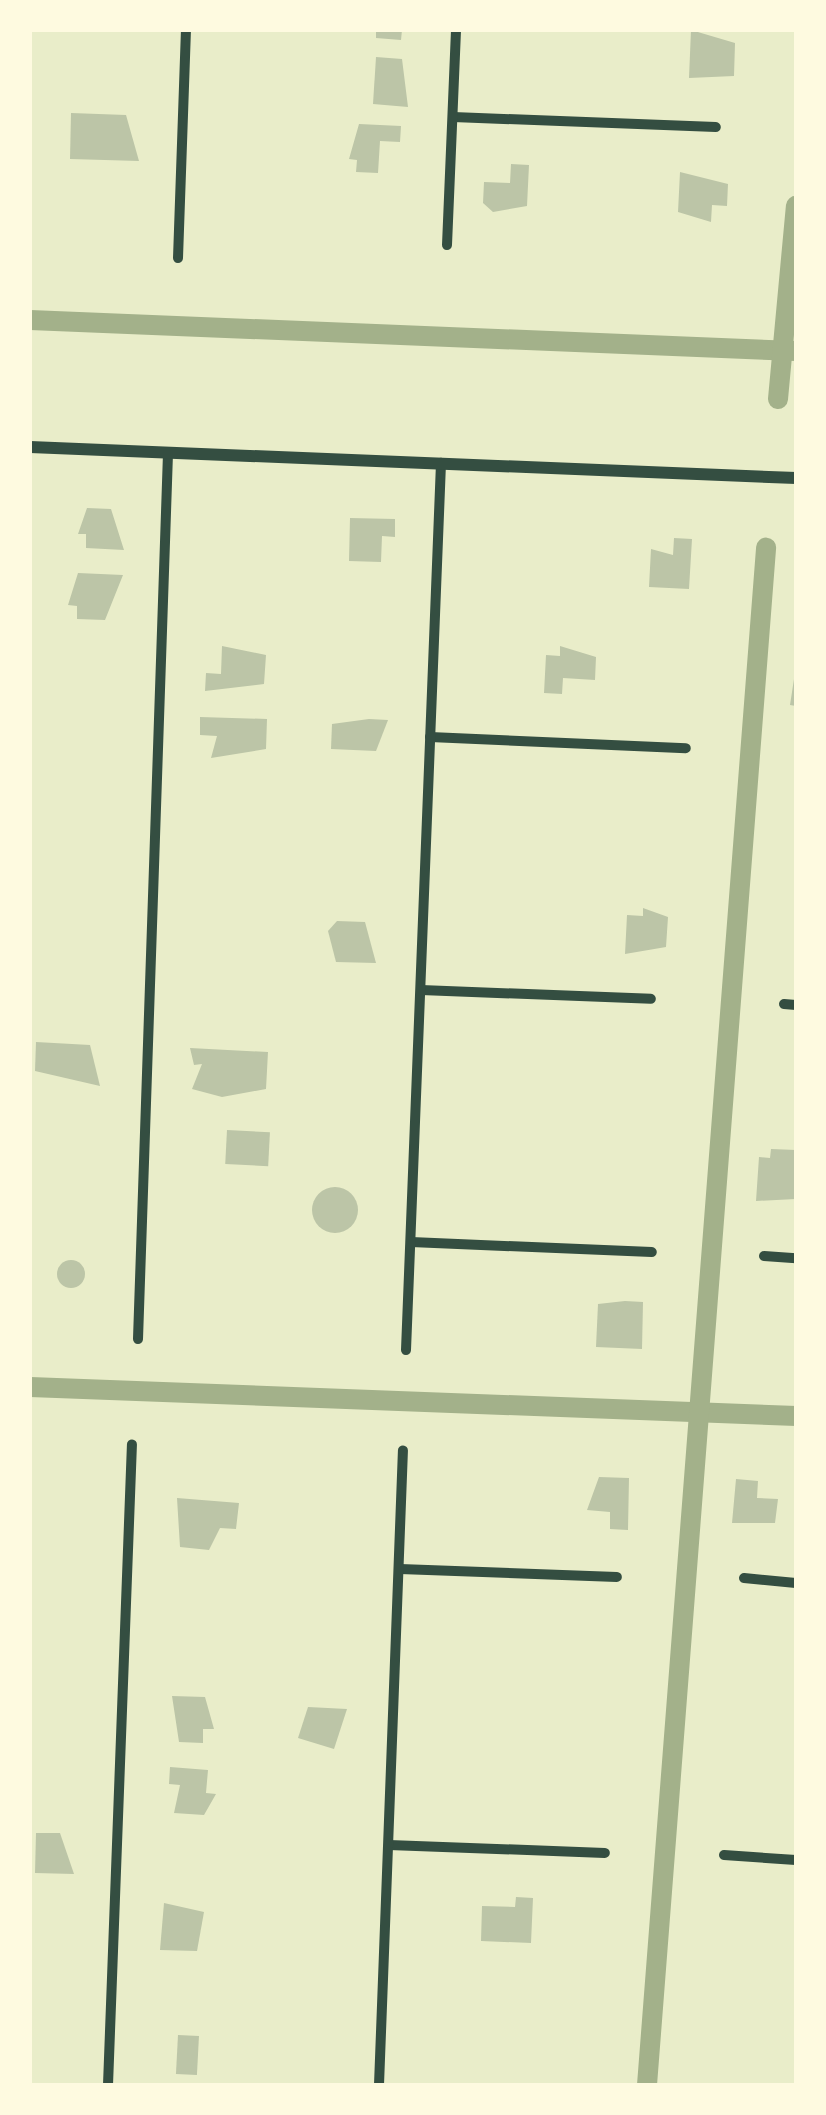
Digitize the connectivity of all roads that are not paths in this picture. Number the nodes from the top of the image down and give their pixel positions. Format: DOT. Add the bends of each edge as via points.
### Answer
graph roads {
  1 [pos="186,30"];
  2 [pos="456,30"];
  3 [pos="454,117"];
  4 [pos="716,127"];
  5 [pos="448,245"];
  6 [pos="178,258"];
  7 [pos="30,447"];
  8 [pos="168,453"];
  9 [pos="441,463"];
  10 [pos="796,478"];
  11 [pos="430,737"];
  12 [pos="686,748"];
  13 [pos="421,990"];
  14 [pos="651,999"];
  15 [pos="411,1242"];
  16 [pos="652,1252"];
  17 [pos="764,1256"];
  18 [pos="796,1258"];
  19 [pos="138,1338"];
  20 [pos="406,1350"];
  21 [pos="132,1444"];
  22 [pos="403,1450"];
  23 [pos="400,1569"];
  24 [pos="618,1576"];
  25 [pos="744,1578"];
  26 [pos="796,1582"];
  27 [pos="389,1845"];
  28 [pos="605,1852"];
  29 [pos="724,1855"];
  30 [pos="796,1860"];
  31 [pos="108,2085"];
  32 [pos="379,2085"];
  1 -- 6 [label="street"];
  2 -- 3 [label="street"];
  3 -- 4 [label="street"];
  3 -- 5 [label="street"];
  7 -- 8 [label="street"];
  8 -- 9 [label="street"];
  8 -- 19 [label="street"];
  9 -- 10 [label="street"];
  9 -- 11 [label="street"];
  11 -- 12 [label="street"];
  11 -- 13 [label="street"];
  13 -- 14 [label="street"];
  13 -- 15 [label="street"];
  15 -- 16 [label="street"];
  15 -- 20 [label="street"];
  17 -- 18 [label="street"];
  21 -- 31 [label="street"];
  22 -- 23 [label="street"];
  23 -- 24 [label="street"];
  23 -- 27 [label="street"];
  25 -- 26 [label="street"];
  27 -- 28 [label="street"];
  27 -- 32 [label="street"];
  29 -- 30 [label="street"];
}
